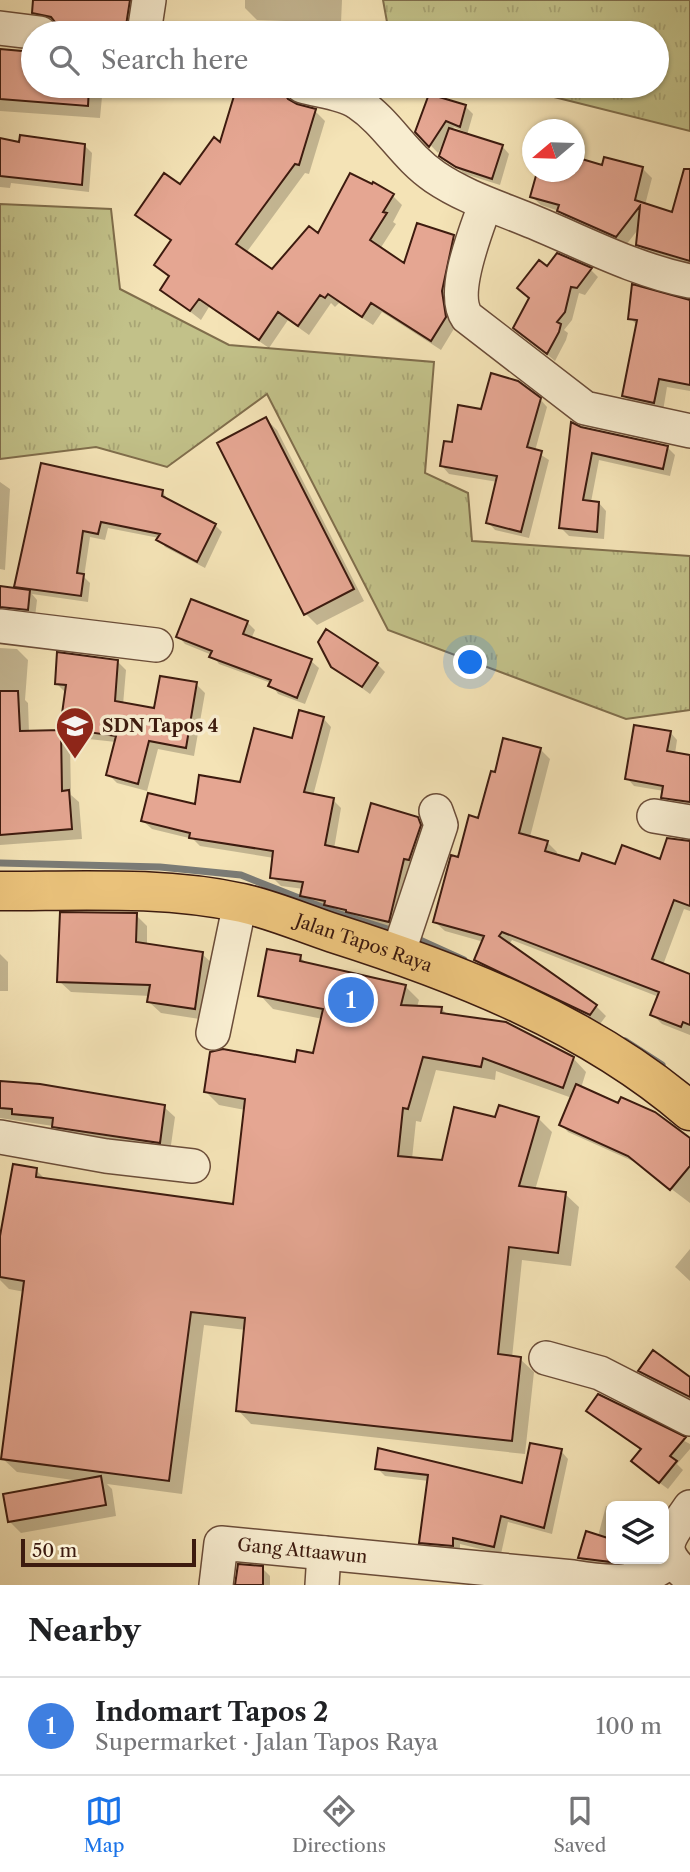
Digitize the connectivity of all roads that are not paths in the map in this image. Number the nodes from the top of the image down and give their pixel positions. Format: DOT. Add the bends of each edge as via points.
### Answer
graph roads {
  1 [pos="149,0"];
  2 [pos="146,21"];
  3 [pos="0,28"];
  4 [pos="21,31"];
  5 [pos="342,98"];
  6 [pos="485,205"];
  7 [pos="690,281"];
  8 [pos="690,431"];
  9 [pos="0,626"];
  10 [pos="156,645"];
  11 [pos="436,811"];
  12 [pos="654,816"];
  13 [pos="690,822"];
  14 [pos="0,891"];
  15 [pos="240,903"];
  16 [pos="402,939"];
  17 [pos="213,1033"];
  18 [pos="690,1111"];
  19 [pos="0,1137"];
  20 [pos="193,1166"];
  21 [pos="545,1358"];
  22 [pos="690,1419"];
  23 [pos="690,1507"];
  24 [pos="323,1569"];
  25 [pos="680,1570"];
  26 [pos="476,1576"];
  27 [pos="216,1585"];
  1 -- 2 [label="street"];
  3 -- 4 [label="street"];
  5 -- 6 [label="street" via="356,102 379,121 403,151 435,177"];
  6 -- 7 [label="street" via="624,262"];
  6 -- 8 [label="street" via="466,260 461,303 467,317 586,408"];
  9 -- 10 [label="street"];
  11 -- 16 [label="street" via="441,825"];
  12 -- 13 [label="street"];
  14 -- 15 [label="main road, Jalan Tapos Raya" via="157,891"];
  15 -- 16 [label="main road, Jalan Tapos Raya"];
  15 -- 17 [label="street"];
  16 -- 18 [label="main road, Jalan Tapos Raya" via="618,1057"];
  19 -- 20 [label="street"];
  21 -- 22 [label="street" via="600,1373"];
  23 -- 25 [label="street" via="668,1539 666,1551"];
  24 -- 26 [label="street, Gang Attaawun"];
  24 -- 27 [label="street, Gang Attaawun" via="221,1543"];
  25 -- 26 [label="street, Gang Attaawun" via="621,1585"];
}
